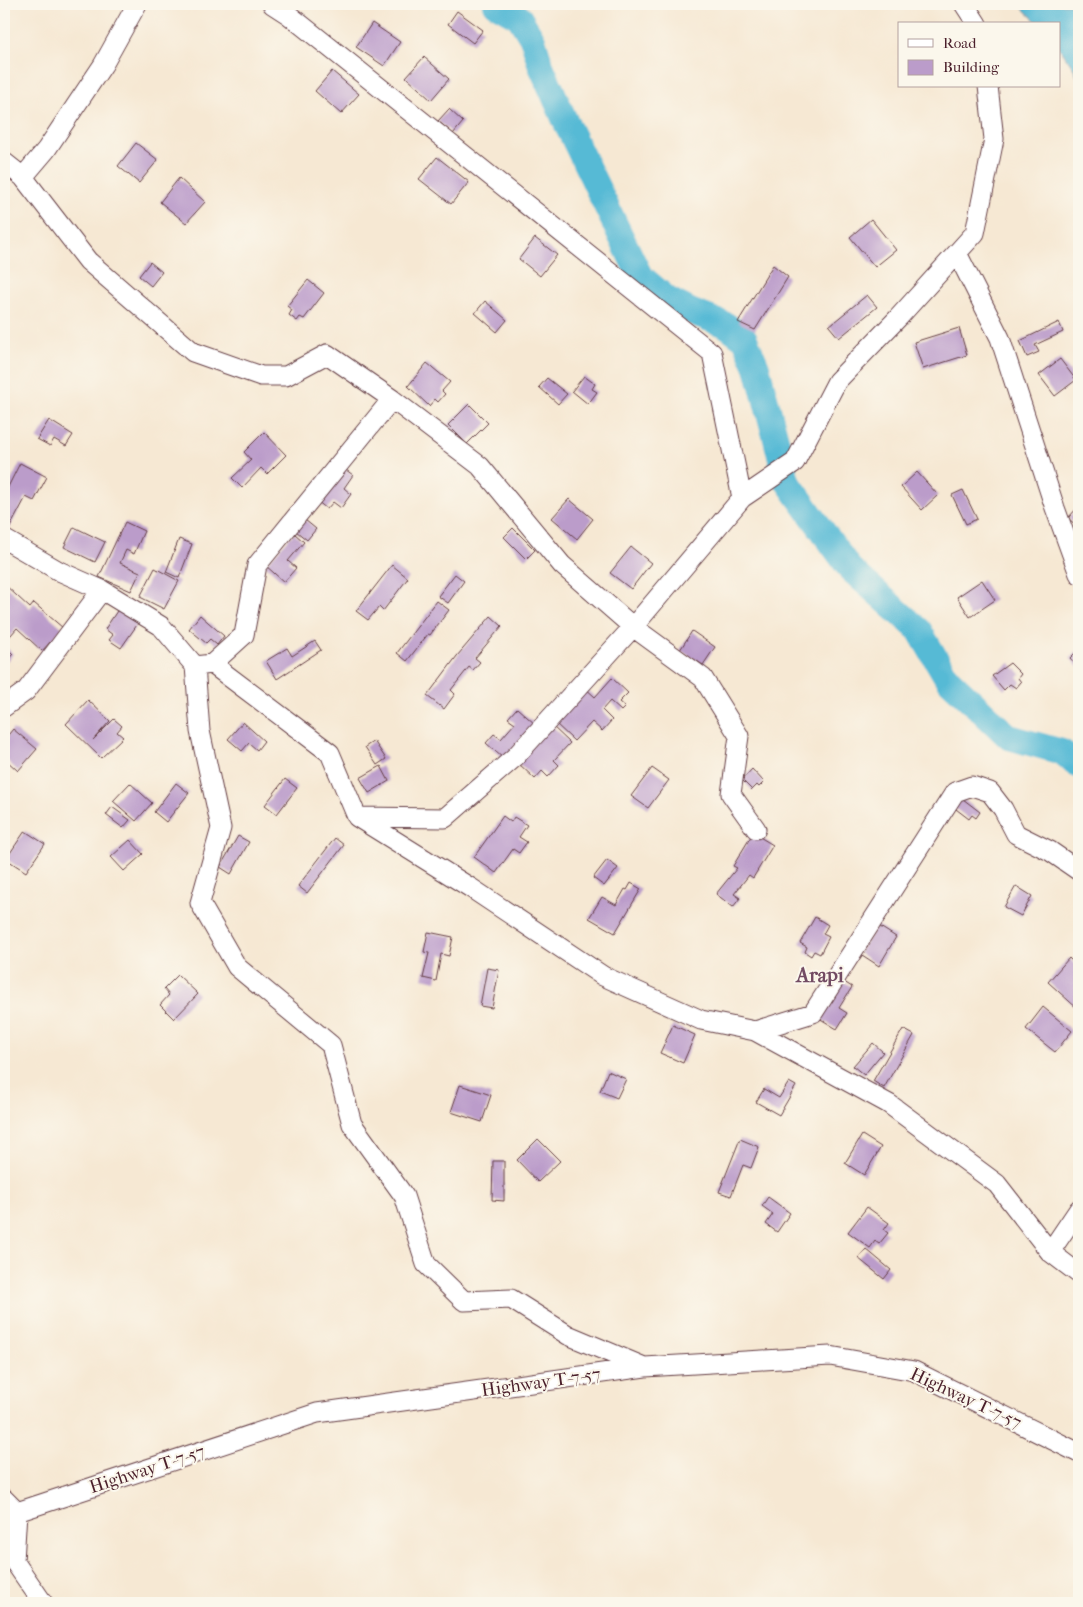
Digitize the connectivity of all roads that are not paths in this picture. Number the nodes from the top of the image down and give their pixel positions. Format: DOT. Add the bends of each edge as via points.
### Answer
graph roads {
  1 [pos="136,4"];
  2 [pos="272,4"];
  3 [pos="964,4"];
  4 [pos="976,22"];
  5 [pos="988,88"];
  6 [pos="4,162"];
  7 [pos="22,177"];
  8 [pos="957,253"];
  9 [pos="392,399"];
  10 [pos="742,498"];
  11 [pos="4,539"];
  12 [pos="1079,574"];
  13 [pos="102,590"];
  14 [pos="633,627"];
  15 [pos="204,665"];
  16 [pos="4,707"];
  17 [pos="358,817"];
  18 [pos="756,829"];
  19 [pos="1079,871"];
  20 [pos="755,1030"];
  21 [pos="1079,1209"];
  22 [pos="1050,1252"];
  23 [pos="1079,1274"];
  24 [pos="645,1368"];
  25 [pos="1079,1453"];
  26 [pos="4,1499"];
  27 [pos="17,1512"];
  28 [pos="43,1603"];
  1 -- 7 [label="street" via="103,65 46,150"];
  2 -- 10 [label="street" via="712,353"];
  3 -- 4 [label="street"];
  5 -- 8 [label="street" via="994,139 975,233"];
  6 -- 7 [label="street"];
  7 -- 9 [label="street" via="88,261 194,352 261,376 286,376 327,354"];
  8 -- 10 [label="street" via="837,381 794,462"];
  8 -- 12 [label="street" via="1000,338"];
  9 -- 14 [label="street" via="480,466 562,565"];
  9 -- 15 [label="street" via="257,565 244,635"];
  10 -- 14 [label="street"];
  11 -- 13 [label="street" via="58,570"];
  13 -- 15 [label="street" via="160,626"];
  13 -- 16 [label="street" via="26,691"];
  14 -- 17 [label="street" via="515,758 445,818"];
  14 -- 18 [label="street" via="703,678 739,736 731,794"];
  15 -- 17 [label="street" via="330,753"];
  15 -- 24 [label="street" via="200,730 221,828 200,903 237,967 331,1045 352,1124 404,1196 426,1264 464,1301 512,1299 568,1336"];
  17 -- 20 [label="street" via="603,976 701,1020"];
  19 -- 20 [label="street" via="1050,851 1016,834 990,792 972,786 955,792 813,1012"];
  20 -- 22 [label="street" via="889,1104 997,1184"];
  21 -- 22 [label="street"];
  22 -- 23 [label="street"];
  24 -- 25 [label="street, Highway T-7-57" via="830,1356 914,1371"];
  24 -- 27 [label="street, Highway T-7-57" via="317,1413"];
  26 -- 27 [label="street"];
  27 -- 28 [label="street" via="14,1561"];
}
